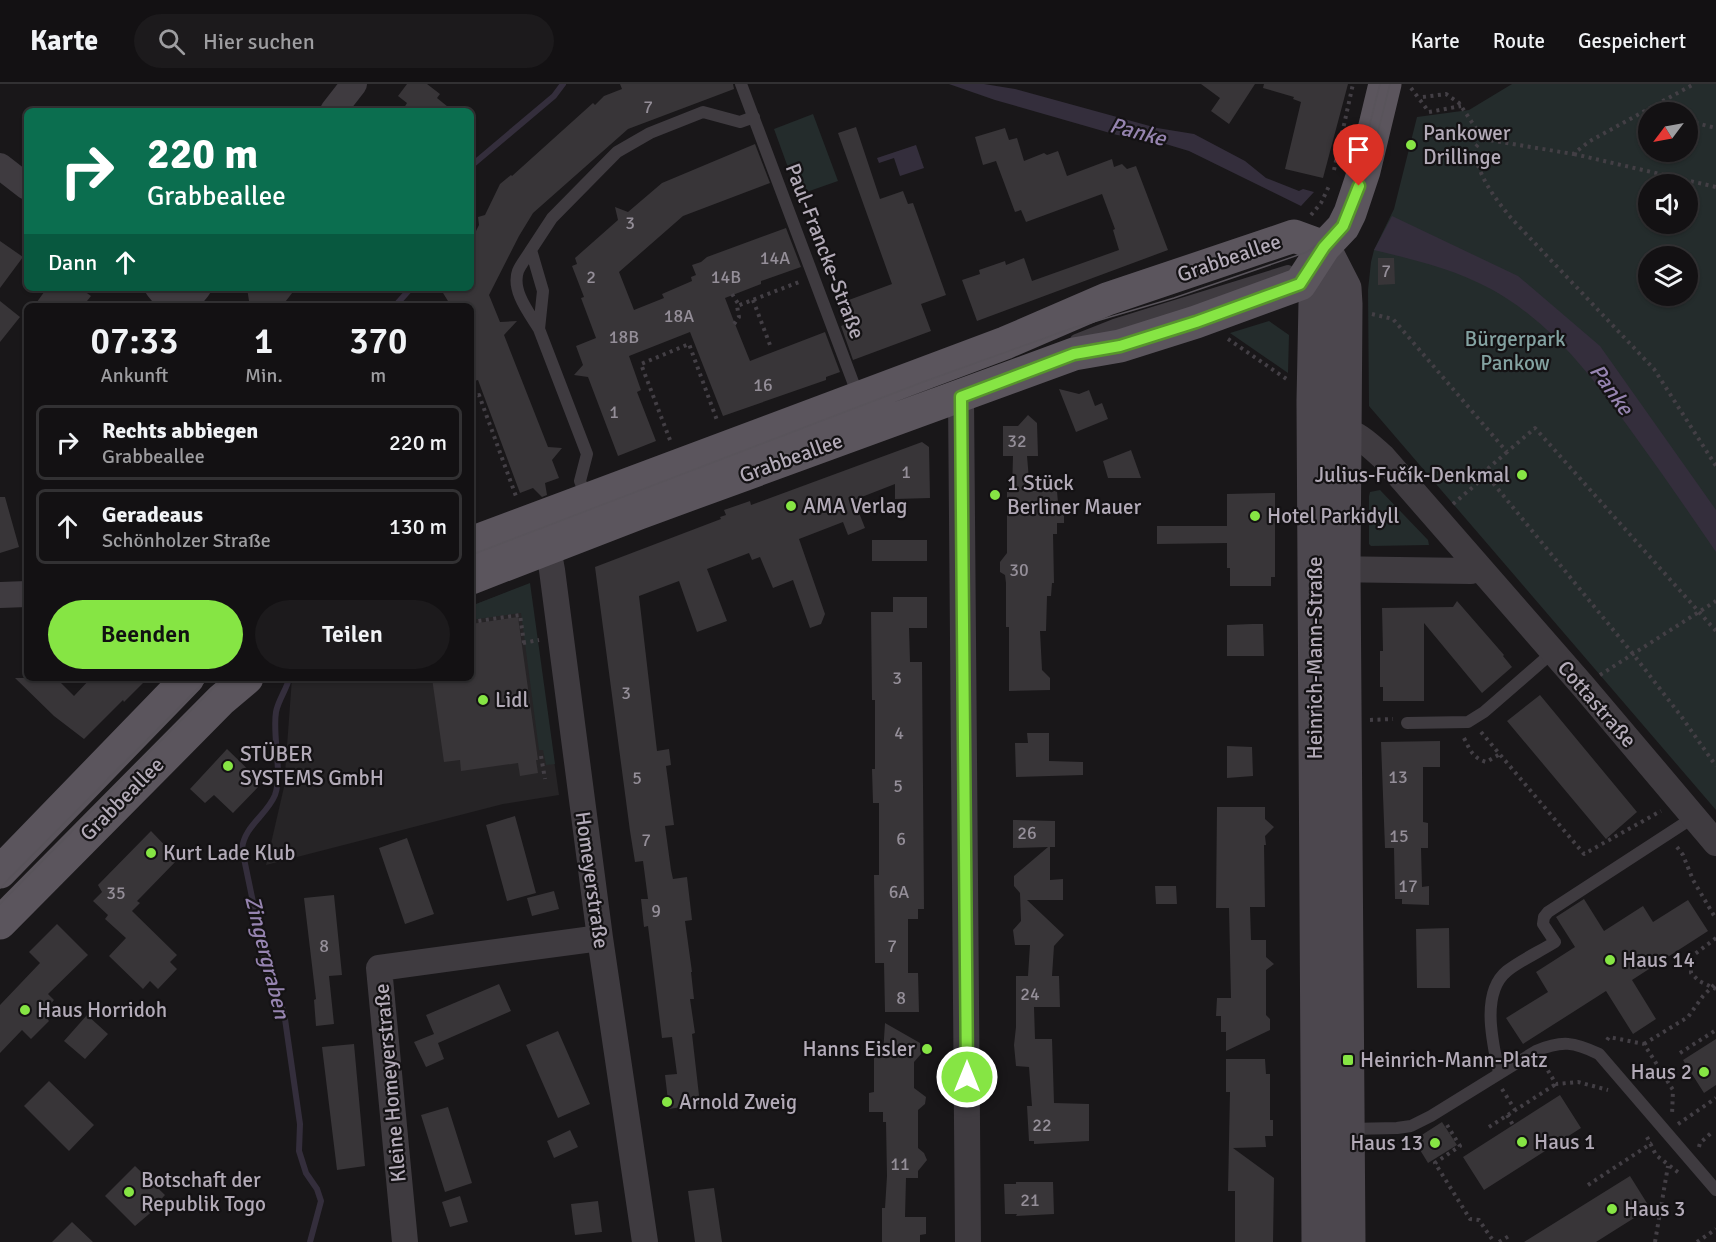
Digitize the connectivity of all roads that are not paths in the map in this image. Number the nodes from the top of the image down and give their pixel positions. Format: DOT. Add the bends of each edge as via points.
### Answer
graph roads {
  1 [pos="354,84"];
  2 [pos="741,84"];
  3 [pos="1385,84"];
  4 [pos="335,108"];
  5 [pos="754,117"];
  6 [pos="0,166"];
  7 [pos="24,185"];
  8 [pos="531,250"];
  9 [pos="1320,250"];
  10 [pos="161,291"];
  11 [pos="196,291"];
  12 [pos="172,303"];
  13 [pos="181,303"];
  14 [pos="539,329"];
  15 [pos="961,397"];
  16 [pos="865,408"];
  17 [pos="1313,429"];
  18 [pos="1346,429"];
  19 [pos="587,500"];
  20 [pos="538,527"];
  21 [pos="474,542"];
  22 [pos="474,563"];
  23 [pos="1477,566"];
  24 [pos="1329,569"];
  25 [pos="474,576"];
  26 [pos="24,594"];
  27 [pos="0,595"];
  28 [pos="1553,652"];
  29 [pos="185,681"];
  30 [pos="243,681"];
  31 [pos="1407,723"];
  32 [pos="1687,809"];
  33 [pos="1716,843"];
  34 [pos="0,872"];
  35 [pos="0,923"];
  36 [pos="600,938"];
  37 [pos="1496,1074"];
  38 [pos="1338,1117"];
  39 [pos="1716,1190"];
  40 [pos="405,1242"];
  41 [pos="645,1242"];
  42 [pos="968,1242"];
  43 [pos="1318,1242"];
  44 [pos="1349,1242"];
  1 -- 4 [label="street"];
  2 -- 5 [label="lane, Paul-Francke-Straße"];
  3 -- 9 [label="main road" via="1355,201 1343,226"];
  5 -- 8 [label="lane" via="740,122 703,112 650,133 617,152 552,218"];
  5 -- 16 [label="lane, Paul-Francke-Straße"];
  6 -- 7 [label="street"];
  8 -- 14 [label="lane" via="543,291"];
  8 -- 14 [label="lane" via="517,273 517,287"];
  9 -- 15 [label="main road, Grabbeallee" via="1300,284 1290,290 1120,346 1074,354"];
  9 -- 16 [label="main road, Grabbeallee" via="1294,236 1107,299"];
  9 -- 17 [label="main road, Heinrich-Mann-Straße"];
  9 -- 18 [label="main road, Heinrich-Mann-Straße" via="1345,288"];
  10 -- 12 [label="street"];
  11 -- 13 [label="street"];
  14 -- 19 [label="lane" via="587,454 580,481"];
  15 -- 20 [label="main road, Grabbeallee"];
  15 -- 42 [label="street"];
  16 -- 19 [label="main road, Grabbeallee"];
  16 -- 20 [label="lane"];
  17 -- 18 [label="street"];
  17 -- 24 [label="main road, Heinrich-Mann-Straße"];
  18 -- 23 [label="street, Cottastraße" via="1383,457"];
  18 -- 24 [label="main road, Heinrich-Mann-Straße"];
  19 -- 20 [label="main road, Grabbeallee"];
  20 -- 21 [label="main road, Grabbeallee"];
  20 -- 22 [label="lane"];
  20 -- 25 [label="main road, Grabbeallee"];
  20 -- 36 [label="street, Homeyerstraße"];
  23 -- 24 [label="street" via="1471,571"];
  23 -- 28 [label="street, Cottastraße"];
  24 -- 38 [label="main road, Heinrich-Mann-Straße"];
  26 -- 27 [label="street"];
  28 -- 31 [label="lane" via="1471,720"];
  28 -- 32 [label="street, Cottastraße"];
  29 -- 34 [label="main road, Grabbeallee"];
  30 -- 35 [label="main road, Grabbeallee"];
  32 -- 33 [label="street, Cottastraße"];
  32 -- 37 [label="lane" via="1666,835 1544,917 1543,924 1555,942 1506,972 1493,988 1490,1033"];
  36 -- 40 [label="street, Kleine Homeyerstraße" via="379,968"];
  36 -- 41 [label="street, Homeyerstraße"];
  37 -- 38 [label="lane" via="1411,1126 1397,1128"];
  37 -- 39 [label="lane" via="1554,1043 1579,1044 1599,1054"];
  38 -- 43 [label="main road, Heinrich-Mann-Straße"];
  38 -- 44 [label="main road, Heinrich-Mann-Straße"];
}
